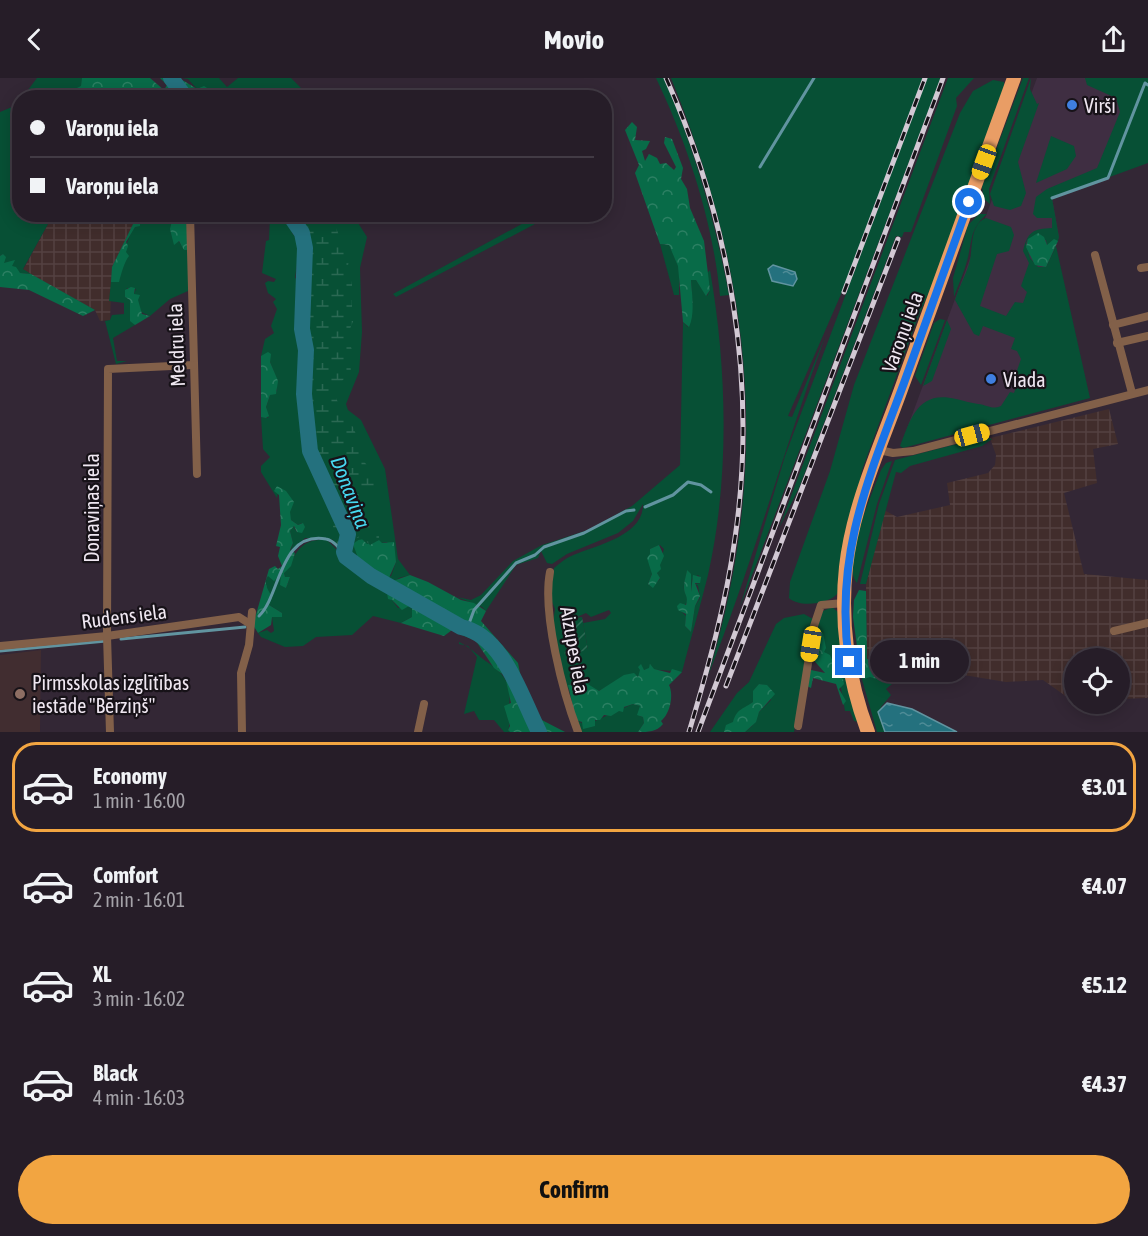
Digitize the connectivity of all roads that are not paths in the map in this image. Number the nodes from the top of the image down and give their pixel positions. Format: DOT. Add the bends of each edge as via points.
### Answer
graph roads {
  1 [pos="1014,78"];
  2 [pos="190,222"];
  3 [pos="1095,255"];
  4 [pos="1148,316"];
  5 [pos="1113,325"];
  6 [pos="1148,336"];
  7 [pos="1117,343"];
  8 [pos="193,365"];
  9 [pos="1148,390"];
  10 [pos="1132,393"];
  11 [pos="879,450"];
  12 [pos="197,474"];
  13 [pos="550,572"];
  14 [pos="844,603"];
  15 [pos="252,612"];
  16 [pos="1148,622"];
  17 [pos="250,624"];
  18 [pos="1114,631"];
  19 [pos="107,636"];
  20 [pos="0,646"];
  21 [pos="424,704"];
  22 [pos="798,726"];
  23 [pos="110,732"];
  24 [pos="242,732"];
  25 [pos="418,732"];
  26 [pos="578,732"];
  27 [pos="868,732"];
  1 -- 11 [label="highway, Varoņu iela"];
  2 -- 8 [label="street, Meldru iela"];
  3 -- 5 [label="street"];
  4 -- 5 [label="street"];
  5 -- 7 [label="street"];
  6 -- 7 [label="street"];
  7 -- 10 [label="street"];
  8 -- 12 [label="street, Meldru iela"];
  8 -- 19 [label="street, Donaviņas iela" via="108,369"];
  9 -- 10 [label="street"];
  10 -- 11 [label="street" via="913,451"];
  11 -- 14 [label="highway, Varoņu iela" via="851,541"];
  13 -- 26 [label="street, Aizupes iela" via="552,628 565,696"];
  14 -- 22 [label="street" via="821,604"];
  14 -- 27 [label="highway, Varoņu iela" via="851,672"];
  15 -- 17 [label="street"];
  16 -- 18 [label="street"];
  17 -- 19 [label="street, Rudens iela" via="239,617"];
  17 -- 24 [label="street" via="241,673"];
  19 -- 20 [label="street, Rudens iela"];
  19 -- 23 [label="street, Donaviņas iela"];
  21 -- 25 [label="street"];
}
